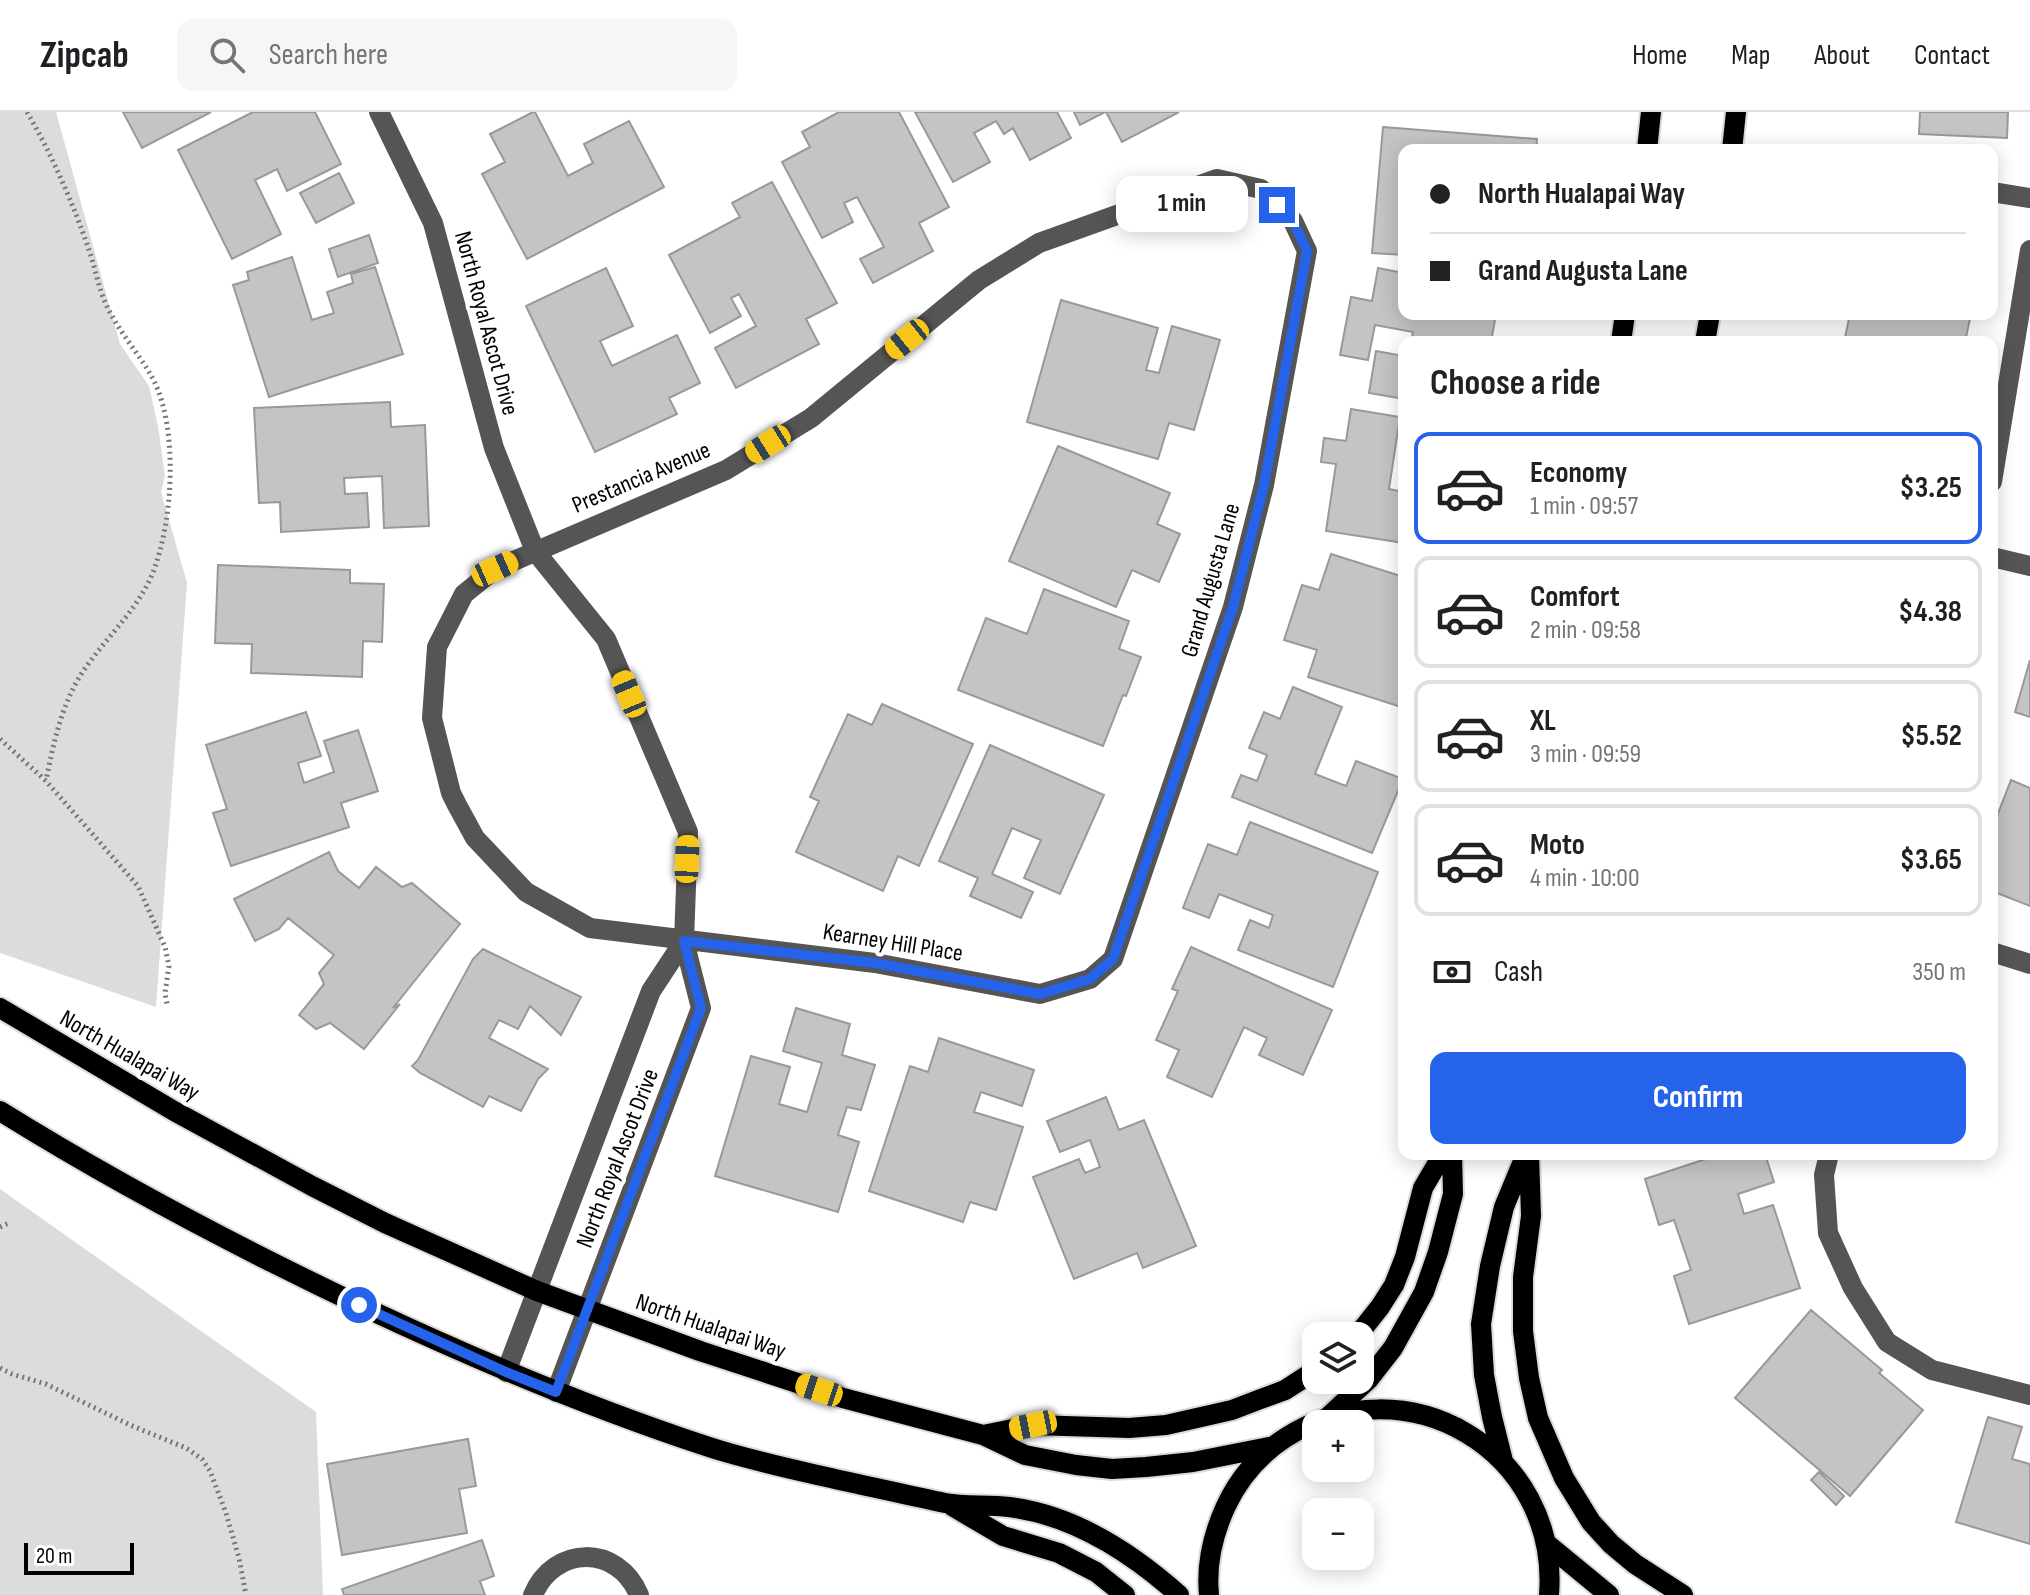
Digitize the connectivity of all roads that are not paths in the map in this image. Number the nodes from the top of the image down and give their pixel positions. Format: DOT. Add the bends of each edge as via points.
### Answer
graph roads {
  1 [pos="379,112"];
  2 [pos="1651,112"];
  3 [pos="1736,112"];
  4 [pos="1648,144"];
  5 [pos="1733,144"];
  6 [pos="1261,189"];
  7 [pos="1998,193"];
  8 [pos="2030,198"];
  9 [pos="2030,250"];
  10 [pos="1998,445"];
  11 [pos="535,551"];
  12 [pos="1998,558"];
  13 [pos="2030,566"];
  14 [pos="684,941"];
  15 [pos="1998,954"];
  16 [pos="2030,964"];
  17 [pos="1090,979"];
  18 [pos="0,1008"];
  19 [pos="0,1111"];
  20 [pos="1439,1160"];
  21 [pos="1452,1160"];
  22 [pos="1525,1160"];
  23 [pos="1528,1160"];
  24 [pos="1828,1160"];
  25 [pos="537,1291"];
  26 [pos="587,1311"];
  27 [pos="1368,1322"];
  28 [pos="506,1372"];
  29 [pos="1302,1379"];
  30 [pos="556,1392"];
  31 [pos="2030,1395"];
  32 [pos="1336,1410"];
  33 [pos="1360,1410"];
  34 [pos="1302,1427"];
  35 [pos="983,1435"];
  36 [pos="1274,1446"];
  37 [pos="1503,1461"];
  38 [pos="949,1504"];
  39 [pos="1547,1544"];
  40 [pos="533,1595"];
  41 [pos="639,1595"];
  42 [pos="1125,1595"];
  43 [pos="1179,1595"];
  44 [pos="1209,1595"];
  45 [pos="1549,1595"];
  46 [pos="1609,1595"];
  47 [pos="1683,1595"];
  1 -- 11 [label="street, North Royal Ascot Drive" via="433,223 494,448"];
  2 -- 4 [label="main road"];
  3 -- 5 [label="main road"];
  6 -- 11 [label="street, Prestancia Avenue" via="1217,179 1039,243 979,280 811,418 726,470"];
  6 -- 17 [label="street, Grand Augusta Lane" via="1293,221 1307,251 1264,485 1233,607 1113,959"];
  7 -- 8 [label="street"];
  9 -- 10 [label="street"];
  11 -- 14 [label="street, North Royal Ascot Drive" via="606,639 688,832"];
  11 -- 14 [label="street" via="495,569 464,594 437,647 432,718 451,793 475,838 526,892 590,928"];
  12 -- 13 [label="street"];
  14 -- 17 [label="street, Kearney Hill Place" via="875,963 1040,994"];
  14 -- 25 [label="street, North Royal Ascot Drive" via="651,991"];
  14 -- 26 [label="street, North Royal Ascot Drive" via="701,1008"];
  15 -- 16 [label="street"];
  18 -- 25 [label="main road, North Hualapai Way" via="300,1180"];
  19 -- 28 [label="main road" via="253,1254"];
  20 -- 27 [label="main road" via="1423,1188 1394,1285"];
  21 -- 32 [label="main road" via="1453,1194 1424,1292 1393,1348"];
  22 -- 37 [label="main road" via="1504,1207 1481,1324 1484,1375"];
  23 -- 47 [label="main road" via="1531,1216 1523,1331 1538,1418 1564,1478 1591,1522 1635,1564"];
  24 -- 31 [label="street" via="1828,1233 1853,1288 1887,1342 1932,1370"];
  25 -- 26 [label="main road, North Hualapai Way"];
  25 -- 28 [label="street, North Royal Ascot Drive"];
  26 -- 30 [label="street, North Royal Ascot Drive"];
  26 -- 35 [label="main road, North Hualapai Way" via="829,1393"];
  28 -- 30 [label="main road"];
  29 -- 35 [label="main road" via="1232,1410 1166,1425 1033,1425"];
  30 -- 38 [label="main road" via="708,1447"];
  33 -- 37 [label="main road" via="1423,1414 1453,1425"];
  34 -- 36 [label="main road"];
  35 -- 36 [label="main road, North Hualapai Way" via="1025,1455 1112,1469 1193,1462"];
  36 -- 44 [label="main road" via="1241,1480 1219,1522 1210,1552"];
  37 -- 39 [label="main road" via="1538,1514"];
  38 -- 42 [label="main road" via="1003,1536 1059,1553 1096,1572"];
  38 -- 43 [label="main road" via="1011,1507 1066,1521 1154,1572"];
  39 -- 45 [label="main road"];
  39 -- 46 [label="main road"];
  40 -- 41 [label="street" via="554,1567 575,1557 618,1566"];
}
